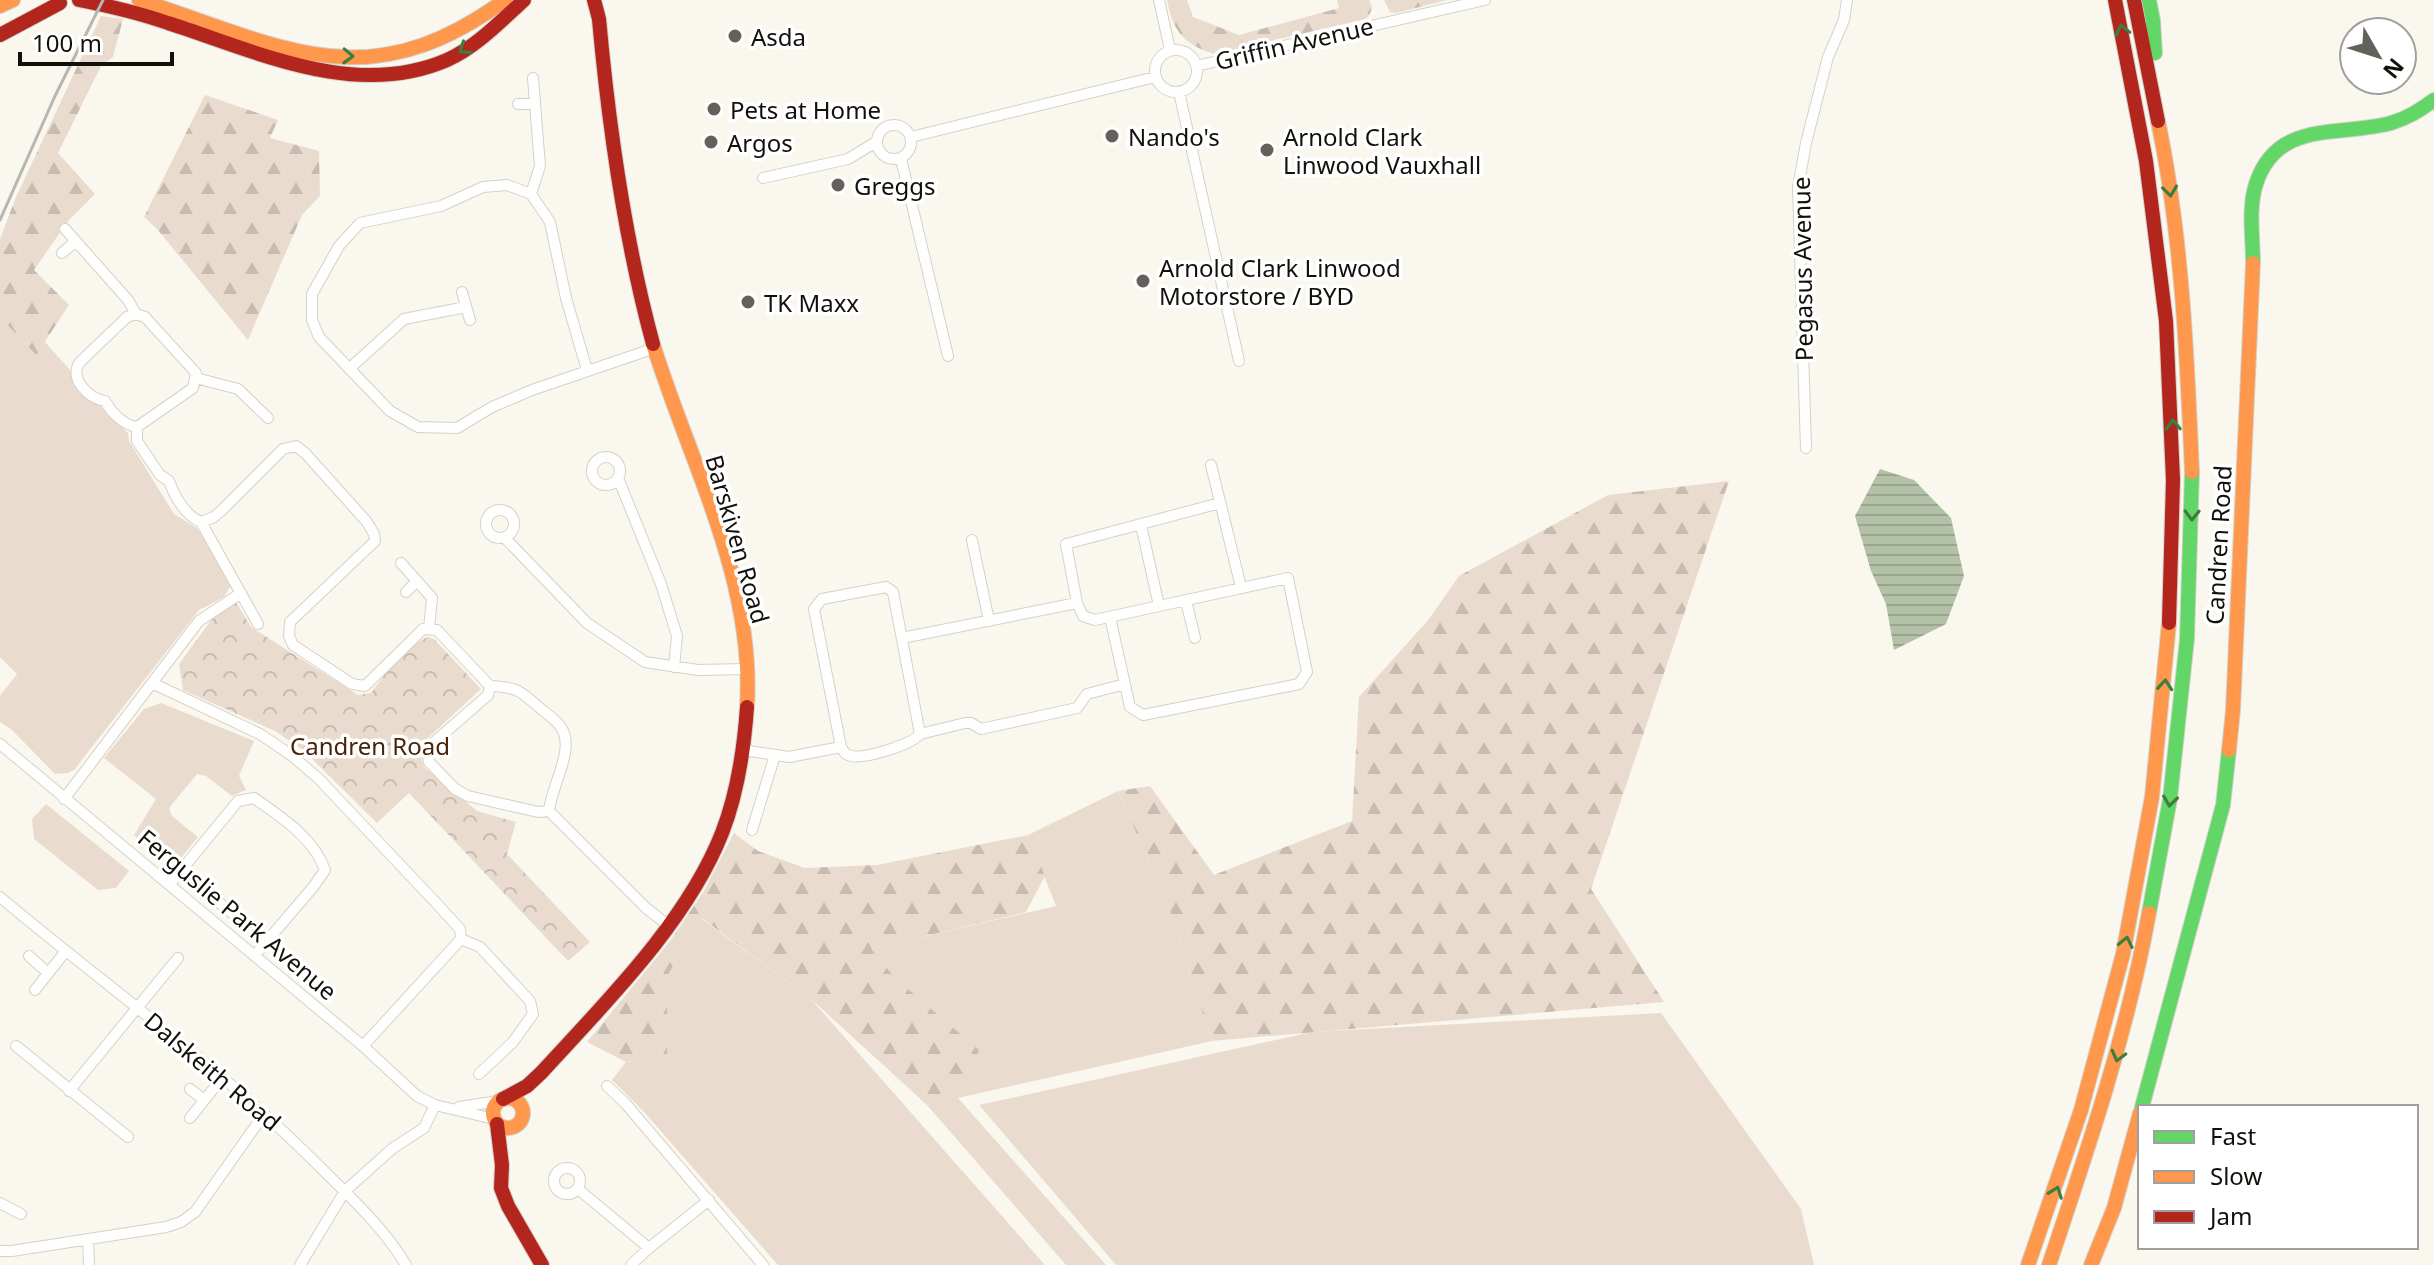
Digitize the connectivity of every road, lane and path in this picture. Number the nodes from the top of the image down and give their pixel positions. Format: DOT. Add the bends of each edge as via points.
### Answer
graph roads {
  1 [pos="13,0"];
  2 [pos="42,0"];
  3 [pos="79,0"];
  4 [pos="139,0"];
  5 [pos="505,0"];
  6 [pos="524,0"];
  7 [pos="594,0"];
  8 [pos="1159,0"];
  9 [pos="1485,0"];
  10 [pos="1847,0"];
  11 [pos="2115,0"];
  12 [pos="2134,0"];
  13 [pos="2149,0"];
  14 [pos="62,1"];
  15 [pos="0,6"];
  16 [pos="156,8"];
  17 [pos="0,35"];
  18 [pos="1170,50"];
  19 [pos="1196,66"];
  20 [pos="1155,77"];
  21 [pos="533,78"];
  22 [pos="1179,92"];
  23 [pos="2434,100"];
  24 [pos="518,104"];
  25 [pos="535,104"];
  26 [pos="2158,114"];
  27 [pos="911,137"];
  28 [pos="876,142"];
  29 [pos="901,159"];
  30 [pos="763,178"];
  31 [pos="531,194"];
  32 [pos="65,229"];
  33 [pos="76,241"];
  34 [pos="62,253"];
  35 [pos="462,292"];
  36 [pos="466,307"];
  37 [pos="136,314"];
  38 [pos="470,320"];
  39 [pos="655,348"];
  40 [pos="948,356"];
  41 [pos="1239,361"];
  42 [pos="349,369"];
  43 [pos="587,370"];
  44 [pos="196,378"];
  45 [pos="253,403"];
  46 [pos="243,414"];
  47 [pos="268,418"];
  48 [pos="137,427"];
  49 [pos="1806,448"];
  50 [pos="1211,465"];
  51 [pos="618,478"];
  52 [pos="1220,503"];
  53 [pos="201,522"];
  54 [pos="1141,525"];
  55 [pos="504,537"];
  56 [pos="972,540"];
  57 [pos="401,563"];
  58 [pos="417,581"];
  59 [pos="1241,587"];
  60 [pos="406,592"];
  61 [pos="241,593"];
  62 [pos="1186,601"];
  63 [pos="1077,603"];
  64 [pos="1159,606"];
  65 [pos="1110,617"];
  66 [pos="989,621"];
  67 [pos="258,624"];
  68 [pos="429,628"];
  69 [pos="902,638"];
  70 [pos="1195,638"];
  71 [pos="674,667"];
  72 [pos="747,669"];
  73 [pos="152,683"];
  74 [pos="1125,684"];
  75 [pos="490,686"];
  76 [pos="920,734"];
  77 [pos="841,747"];
  78 [pos="2,748"];
  79 [pos="743,750"];
  80 [pos="775,755"];
  81 [pos="64,799"];
  82 [pos="549,811"];
  83 [pos="752,830"];
  84 [pos="181,871"];
  85 [pos="170,884"];
  86 [pos="0,897"];
  87 [pos="669,926"];
  88 [pos="461,939"];
  89 [pos="267,942"];
  90 [pos="65,952"];
  91 [pos="255,955"];
  92 [pos="29,956"];
  93 [pos="178,958"];
  94 [pos="48,973"];
  95 [pos="35,990"];
  96 [pos="138,1007"];
  97 [pos="16,1046"];
  98 [pos="363,1046"];
  99 [pos="479,1074"];
  100 [pos="222,1078"];
  101 [pos="533,1081"];
  102 [pos="607,1086"];
  103 [pos="190,1089"];
  104 [pos="69,1091"];
  105 [pos="636,1093"];
  106 [pos="204,1100"];
  107 [pos="501,1100"];
  108 [pos="625,1103"];
  109 [pos="435,1105"];
  110 [pos="2143,1105"];
  111 [pos="453,1108"];
  112 [pos="264,1114"];
  113 [pos="190,1118"];
  114 [pos="522,1118"];
  115 [pos="2138,1120"];
  116 [pos="496,1122"];
  117 [pos="128,1137"];
  118 [pos="502,1165"];
  119 [pos="578,1189"];
  120 [pos="345,1191"];
  121 [pos="709,1200"];
  122 [pos="0,1203"];
  123 [pos="21,1214"];
  124 [pos="88,1239"];
  125 [pos="649,1248"];
  126 [pos="0,1251"];
  127 [pos="89,1265"];
  128 [pos="300,1265"];
  129 [pos="406,1265"];
  130 [pos="542,1265"];
  131 [pos="631,1265"];
  132 [pos="763,1265"];
  133 [pos="2028,1265"];
  134 [pos="2049,1265"];
  135 [pos="2091,1265"];
  1 -- 15 [label="main road"];
  2 -- 14 [label="main road"];
  3 -- 16 [label="main road"];
  4 -- 16 [label="main road"];
  16 -- 5 [label="main road, one-way" via="301,53 351,57 394,55 435,41"];
  6 -- 16 [label="main road, one-way" via="493,30 445,61 398,76 351,75 293,64"];
  7 -- 39 [label="main road, Barskiven Road" via="614,172"];
  8 -- 18 [label="street"];
  9 -- 19 [label="street, Griffin Avenue"];
  10 -- 49 [label="street, Pegasus Avenue" via="1798,187"];
  133 -- 11 [label="main road, one-way" via="2074,1139 2119,977 2152,795 2170,623 2174,457 2166,314 2149,169"];
  12 -- 26 [label="main road"];
  13 -- 26 [label="main road"];
  14 -- 17 [label="main road"];
  18 -- 19 [label="street" via="1182,50"];
  18 -- 20 [label="street" via="1158,58"];
  19 -- 22 [label="street" via="1194,82"];
  20 -- 22 [label="street" via="1165,89"];
  20 -- 27 [label="street"];
  21 -- 25 [label="street"];
  22 -- 41 [label="street"];
  23 -- 110 [label="main road, Candren Road" via="2402,121 2309,133 2288,141 2265,163 2256,183 2233,710 2223,805"];
  24 -- 25 [label="street"];
  25 -- 31 [label="street" via="540,166"];
  26 -- 134 [label="main road, one-way" via="2179,261 2190,394 2192,560 2183,690 2166,832 2140,969 2093,1144"];
  27 -- 28 [label="street" via="904,128 889,125"];
  27 -- 29 [label="street" via="911,148"];
  28 -- 29 [label="street" via="884,157"];
  28 -- 30 [label="street" via="848,159"];
  29 -- 40 [label="street"];
  31 -- 42 [label="street" via="507,185 483,187 441,206 360,223 339,246 312,294 312,320 319,337"];
  31 -- 43 [label="street" via="550,222"];
  32 -- 33 [label="street"];
  33 -- 34 [label="street"];
  33 -- 37 [label="street"];
  35 -- 36 [label="street"];
  36 -- 38 [label="street"];
  36 -- 42 [label="street" via="404,319"];
  37 -- 44 [label="street" via="145,317"];
  37 -- 48 [label="street" via="80,362 75,375 99,401"];
  39 -- 43 [label="street"];
  39 -- 72 [label="main road, Barskiven Road" via="737,598"];
  42 -- 43 [label="street" via="390,411 418,427 457,428 492,407"];
  44 -- 45 [label="street" via="238,389"];
  44 -- 48 [label="street" via="193,388"];
  45 -- 46 [label="street"];
  45 -- 47 [label="street"];
  48 -- 53 [label="street" via="137,441 152,464 187,513"];
  50 -- 52 [label="street"];
  51 -- 71 [label="street" via="677,636"];
  52 -- 54 [label="street"];
  52 -- 59 [label="street"];
  53 -- 61 [label="street"];
  53 -- 68 [label="street" via="214,517 283,449 296,446 367,522 375,541 290,622 293,645 352,684 365,686"];
  54 -- 63 [label="street" via="1066,544"];
  54 -- 64 [label="street"];
  55 -- 71 [label="street" via="587,623 645,662"];
  56 -- 66 [label="street"];
  57 -- 58 [label="street"];
  58 -- 60 [label="street"];
  58 -- 68 [label="street" via="432,598"];
  59 -- 62 [label="street"];
  59 -- 74 [label="street" via="1288,578 1307,672 1299,684 1143,715 1130,707"];
  61 -- 67 [label="street"];
  61 -- 73 [label="street" via="199,621"];
  62 -- 64 [label="street"];
  62 -- 70 [label="street"];
  63 -- 65 [label="street" via="1083,616"];
  63 -- 66 [label="street"];
  64 -- 65 [label="street"];
  65 -- 74 [label="street"];
  66 -- 69 [label="street"];
  68 -- 75 [label="street" via="437,630"];
  69 -- 76 [label="street"];
  69 -- 77 [label="street" via="893,592 886,587 822,599 814,609"];
  71 -- 72 [label="street"];
  72 -- 79 [label="main road, Barskiven Road"];
  73 -- 81 [label="street"];
  73 -- 88 [label="street" via="260,734 291,755 438,905 460,929"];
  74 -- 76 [label="street" via="1087,694 1077,708 1032,719 981,729 965,723"];
  75 -- 82 [label="street" via="509,686 524,694 567,739"];
  75 -- 82 [label="street" via="488,695 432,744 429,762 468,796"];
  76 -- 77 [label="street" via="903,746 855,757"];
  77 -- 80 [label="street"];
  78 -- 81 [label="street, Ferguslie Park Avenue"];
  79 -- 80 [label="street"];
  79 -- 87 [label="main road, Barskiven Road" via="720,837"];
  80 -- 83 [label="street"];
  81 -- 85 [label="street, Ferguslie Park Avenue"];
  82 -- 87 [label="street"];
  84 -- 85 [label="street"];
  84 -- 89 [label="street"];
  84 -- 89 [label="street" via="238,801 254,798 281,817 319,854 325,870"];
  85 -- 91 [label="street, Ferguslie Park Avenue"];
  86 -- 90 [label="street, Dalskeith Road"];
  87 -- 101 [label="main road, Barskiven Road"];
  88 -- 98 [label="street"];
  88 -- 99 [label="street" via="480,947 530,1001 533,1014"];
  89 -- 91 [label="street"];
  90 -- 94 [label="street"];
  90 -- 96 [label="street, Dalskeith Road"];
  91 -- 98 [label="street, Ferguslie Park Avenue"];
  92 -- 94 [label="street"];
  93 -- 96 [label="street"];
  94 -- 95 [label="street"];
  96 -- 100 [label="street, Dalskeith Road"];
  96 -- 104 [label="street"];
  97 -- 104 [label="street"];
  98 -- 109 [label="street, Ferguslie Park Avenue" via="417,1096"];
  100 -- 106 [label="street"];
  100 -- 112 [label="street, Dalskeith Road"];
  101 -- 107 [label="main road, Barskiven Road"];
  101 -- 114 [label="main road, Barskiven Road"];
  102 -- 108 [label="street"];
  103 -- 106 [label="street"];
  104 -- 117 [label="street"];
  105 -- 108 [label="street"];
  106 -- 113 [label="street"];
  107 -- 111 [label="street, Ferguslie Park Avenue"];
  107 -- 114 [label="main road" via="517,1101"];
  107 -- 116 [label="main road" via="494,1110"];
  108 -- 121 [label="street"];
  109 -- 111 [label="street, Ferguslie Park Avenue"];
  109 -- 120 [label="street" via="424,1128"];
  111 -- 116 [label="street, Ferguslie Park Avenue"];
  112 -- 120 [label="street, Dalskeith Road"];
  112 -- 124 [label="street" via="187,1219"];
  114 -- 116 [label="main road" via="511,1128"];
  114 -- 118 [label="main road"];
  115 -- 135 [label="main road" via="2114,1208"];
  116 -- 118 [label="main road"];
  118 -- 130 [label="main road" via="501,1188 508,1206"];
  119 -- 125 [label="street"];
  120 -- 128 [label="street"];
  120 -- 129 [label="street, Dalskeith Road"];
  121 -- 125 [label="street"];
  121 -- 132 [label="street"];
  122 -- 123 [label="street"];
  124 -- 126 [label="street"];
  124 -- 127 [label="street"];
  125 -- 131 [label="street"];
}
